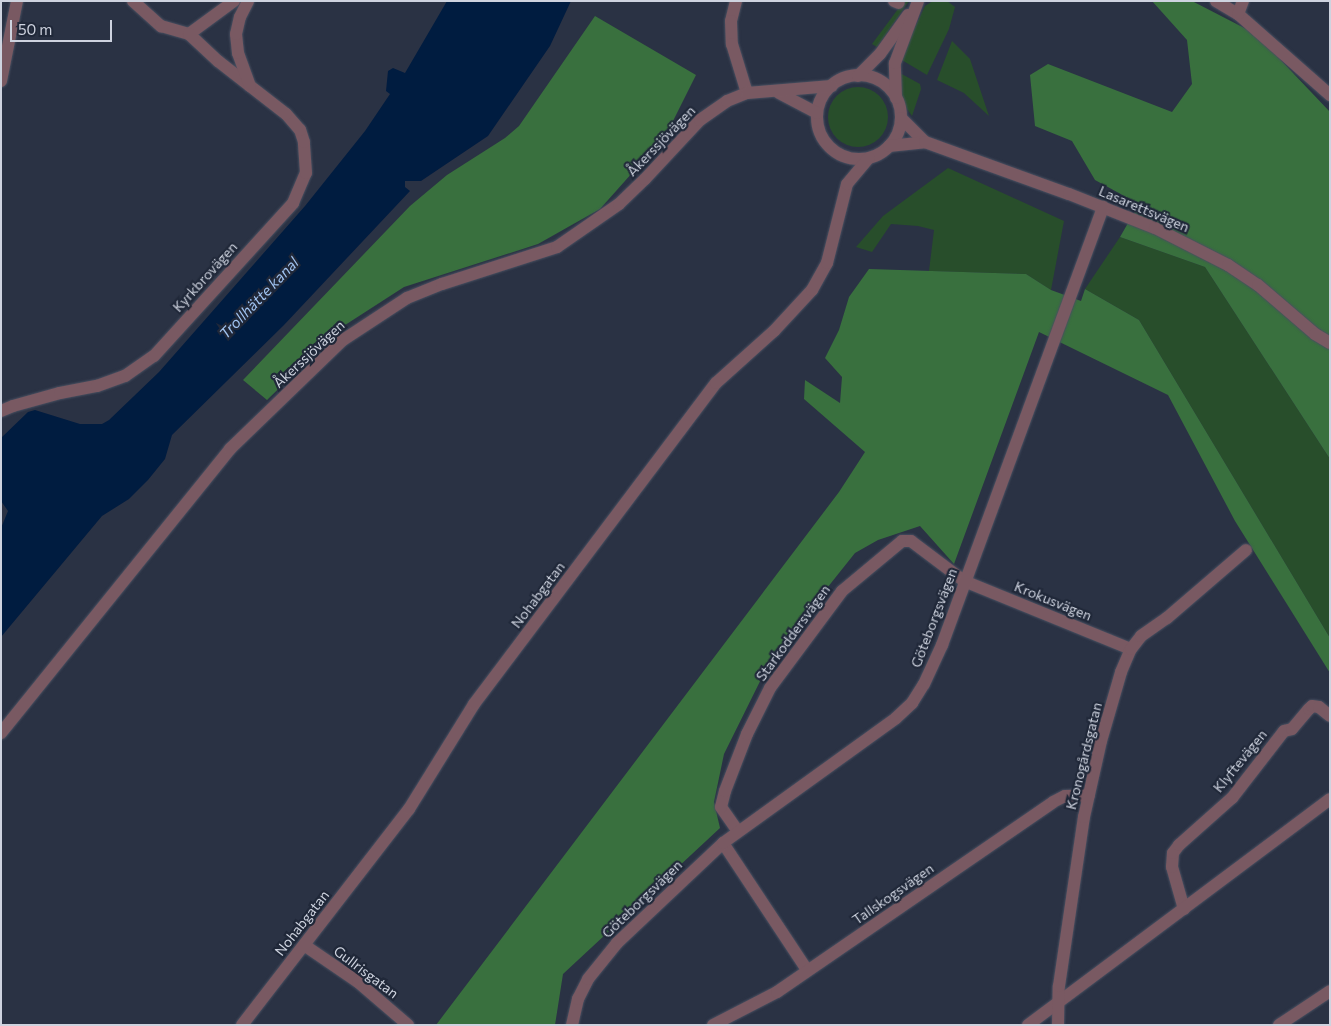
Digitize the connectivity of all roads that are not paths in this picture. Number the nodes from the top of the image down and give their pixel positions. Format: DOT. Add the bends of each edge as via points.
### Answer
graph roads {
  1 [pos="17,1"];
  2 [pos="133,1"];
  3 [pos="234,1"];
  4 [pos="248,1"];
  5 [pos="736,1"];
  6 [pos="918,1"];
  7 [pos="1216,1"];
  8 [pos="1244,1"];
  9 [pos="1238,14"];
  10 [pos="189,34"];
  11 [pos="858,76"];
  12 [pos="1,81"];
  13 [pos="250,86"];
  14 [pos="832,86"];
  15 [pos="777,92"];
  16 [pos="747,93"];
  17 [pos="1330,95"];
  18 [pos="896,98"];
  19 [pos="817,113"];
  20 [pos="901,118"];
  21 [pos="924,142"];
  22 [pos="889,146"];
  23 [pos="839,154"];
  24 [pos="869,158"];
  25 [pos="848,184"];
  26 [pos="1102,207"];
  27 [pos="1330,343"];
  28 [pos="1,412"];
  29 [pos="1246,550"];
  30 [pos="964,581"];
  31 [pos="1131,649"];
  32 [pos="1330,716"];
  33 [pos="1,733"];
  34 [pos="1089,795"];
  35 [pos="1330,799"];
  36 [pos="737,830"];
  37 [pos="723,842"];
  38 [pos="1184,908"];
  39 [pos="304,945"];
  40 [pos="807,970"];
  41 [pos="1330,991"];
  42 [pos="1057,1004"];
  43 [pos="242,1025"];
  44 [pos="408,1025"];
  45 [pos="572,1025"];
  46 [pos="714,1025"];
  47 [pos="1028,1025"];
  48 [pos="1058,1025"];
  49 [pos="1279,1025"];
  1 -- 12 [label="street"];
  2 -- 10 [label="street" via="161,26"];
  3 -- 10 [label="street"];
  4 -- 13 [label="street" via="236,34 238,53"];
  5 -- 16 [label="street" via="731,21 732,44"];
  6 -- 11 [label="street"];
  6 -- 18 [label="street" via="895,63"];
  7 -- 9 [label="street"];
  8 -- 9 [label="street"];
  9 -- 17 [label="street"];
  10 -- 13 [label="street, Kyrkbrovägen"];
  11 -- 14 [label="street" via="844,78"];
  11 -- 18 [label="street" via="880,82"];
  13 -- 28 [label="street, Kyrkbrovägen" via="286,114 300,130 306,173 293,203 147,361 125,376 97,386 60,393"];
  14 -- 15 [label="street, Åkerssjövägen"];
  14 -- 19 [label="street" via="823,95"];
  15 -- 16 [label="street, Åkerssjövägen"];
  15 -- 19 [label="street, Åkerssjövägen"];
  16 -- 33 [label="street, Åkerssjövägen" via="727,101 700,120 619,204 556,247 407,298 343,340 230,449"];
  18 -- 20 [label="street"];
  19 -- 23 [label="street" via="821,134 828,146"];
  20 -- 21 [label="street, Lasarettsvägen"];
  20 -- 22 [label="street" via="898,133"];
  21 -- 22 [label="street, Lasarettsvägen"];
  21 -- 26 [label="street, Lasarettsvägen"];
  22 -- 24 [label="street"];
  23 -- 24 [label="street" via="854,159"];
  23 -- 25 [label="street"];
  24 -- 25 [label="street, Nohabgatan"];
  25 -- 39 [label="street, Nohabgatan" via="827,263 812,290 774,331 716,383 474,704 409,809"];
  26 -- 27 [label="street, Lasarettsvägen" via="1155,228 1228,265"];
  26 -- 30 [label="street, Göteborgsvägen"];
  29 -- 31 [label="street, Kronogårdsgatan" via="1167,618 1141,636"];
  30 -- 31 [label="street, Krokusvägen"];
  30 -- 36 [label="street, Göteborgsvägen" via="942,645 912,703 896,718"];
  30 -- 36 [label="street, Starkoddersvägen" via="911,541 902,541 842,591 770,688 747,734 721,807"];
  31 -- 34 [label="street, Kronogårdsgatan" via="1101,741"];
  32 -- 38 [label="street, Klyftevägen" via="1319,707 1312,706 1292,729 1284,731 1232,798 1179,845 1173,854 1172,867"];
  34 -- 40 [label="street, Tallskogsvägen" via="1065,796 1053,802"];
  34 -- 42 [label="street, Kronogårdsgatan"];
  35 -- 38 [label="street"];
  36 -- 37 [label="street, Göteborgsvägen"];
  37 -- 40 [label="street"];
  37 -- 45 [label="street, Göteborgsvägen" via="602,960 578,999"];
  38 -- 42 [label="street"];
  39 -- 43 [label="street, Nohabgatan"];
  39 -- 44 [label="street, Gullrisgatan" via="358,982"];
  40 -- 46 [label="street, Tallskogsvägen" via="776,992"];
  41 -- 49 [label="street"];
  42 -- 47 [label="street"];
  42 -- 48 [label="street, Kronogårdsgatan"];
}
